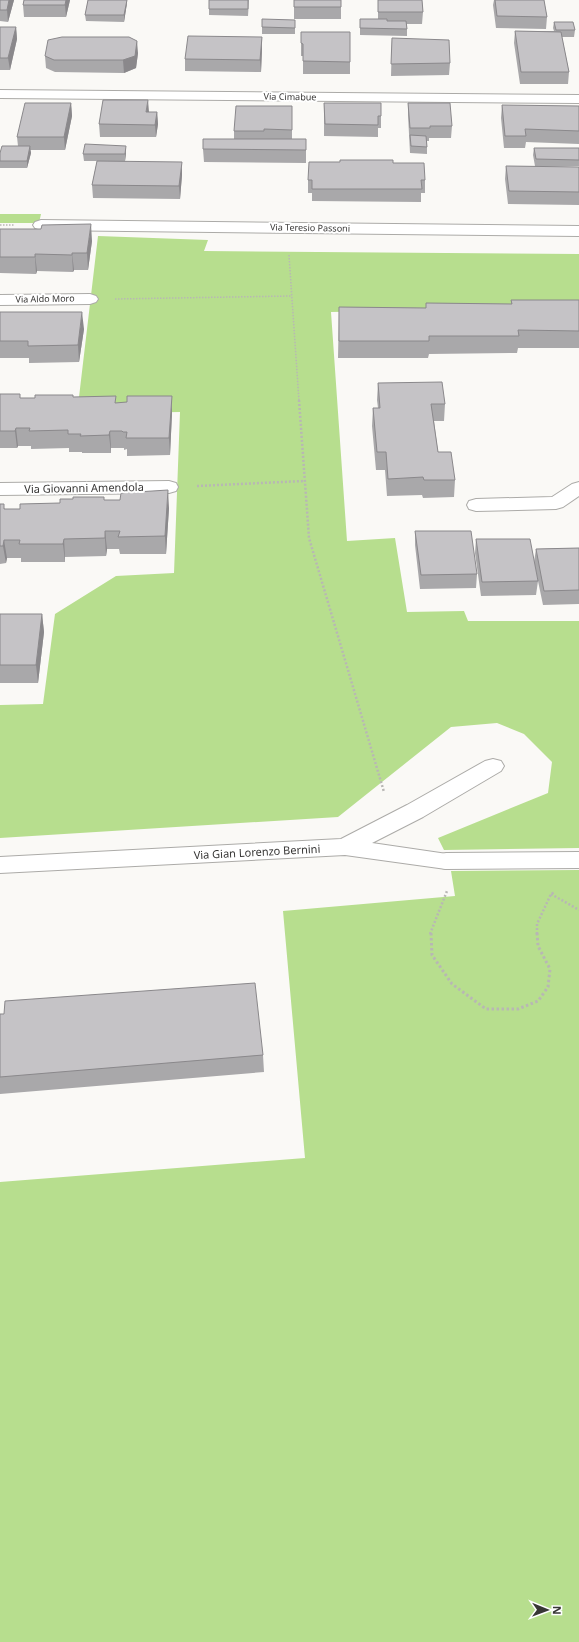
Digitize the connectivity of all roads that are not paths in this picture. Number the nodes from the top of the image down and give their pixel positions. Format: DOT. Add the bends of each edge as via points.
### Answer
graph roads {
  1 [pos="0,94"];
  2 [pos="579,100"];
  3 [pos="41,225"];
  4 [pos="579,231"];
  5 [pos="90,299"];
  6 [pos="0,300"];
  7 [pos="169,487"];
  8 [pos="579,488"];
  9 [pos="0,489"];
  10 [pos="476,505"];
  11 [pos="494,766"];
  12 [pos="345,847"];
  13 [pos="579,860"];
  14 [pos="0,865"];
  1 -- 2 [label="street, Via Cimabue"];
  3 -- 4 [label="street, Via Teresio Passoni"];
  5 -- 6 [label="street, Via Aldo Moro"];
  7 -- 9 [label="street, Via Giovanni Amendola"];
  8 -- 10 [label="street" via="556,503"];
  11 -- 12 [label="street, Via Gian Lorenzo Bernini"];
  12 -- 13 [label="street" via="446,861"];
  12 -- 14 [label="street, Via Gian Lorenzo Bernini"];
}
